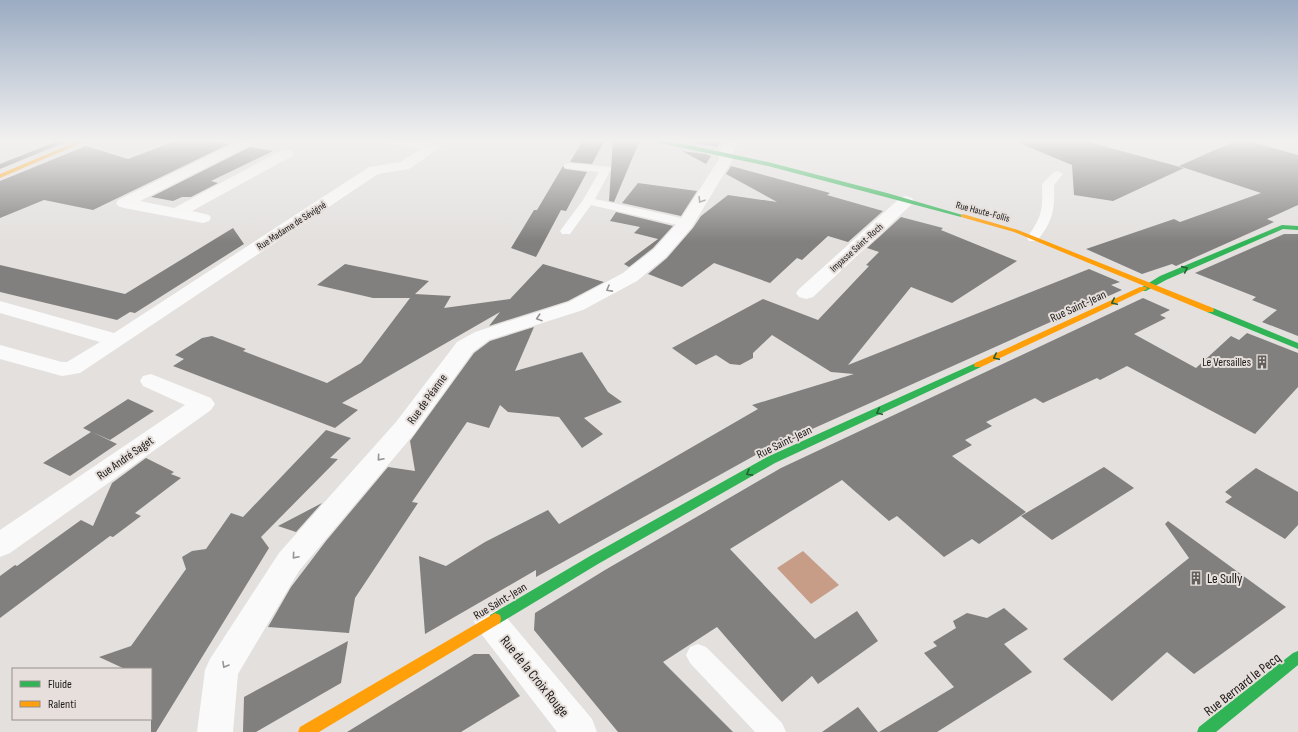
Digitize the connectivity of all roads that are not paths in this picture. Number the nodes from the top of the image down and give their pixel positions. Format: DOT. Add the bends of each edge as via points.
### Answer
graph roads {
  1 [pos="182,174"];
  2 [pos="248,174"];
  3 [pos="368,174"];
  4 [pos="603,174"];
  5 [pos="716,174"];
  6 [pos="808,174"];
  7 [pos="1058,174"];
  8 [pos="588,201"];
  9 [pos="906,201"];
  10 [pos="176,213"];
  11 [pos="203,218"];
  12 [pos="686,222"];
  13 [pos="1298,228"];
  14 [pos="566,231"];
  15 [pos="1033,238"];
  16 [pos="1150,286"];
  17 [pos="806,293"];
  18 [pos="0,307"];
  19 [pos="117,340"];
  20 [pos="1298,346"];
  21 [pos="0,352"];
  22 [pos="151,381"];
  23 [pos="0,545"];
  24 [pos="490,621"];
  25 [pos="698,655"];
  26 [pos="1298,657"];
  27 [pos="215,732"];
  28 [pos="305,732"];
  29 [pos="580,732"];
  30 [pos="773,732"];
  31 [pos="1204,732"];
  1 -- 10 [label="street" via="124,203"];
  2 -- 10 [label="street"];
  3 -- 19 [label="street, Rue Madame de Sévigné"];
  4 -- 8 [label="lane"];
  5 -- 12 [label="street, Rue de Péanne, one-way"];
  6 -- 9 [label="street, Rue Haute-Follis"];
  7 -- 15 [label="lane" via="1048,184 1049,210 1044,224"];
  8 -- 12 [label="lane"];
  8 -- 14 [label="lane"];
  9 -- 15 [label="street, Rue Haute-Follis"];
  9 -- 17 [label="street, Impasse Saint-Roch"];
  10 -- 11 [label="street"];
  12 -- 27 [label="street, Rue de Péanne, one-way" via="660,253 630,277 576,306 482,336 465,347 405,428 289,562 222,670"];
  16 -- 13 [label="street, Rue Saint-Jean, one-way" via="1282,227"];
  15 -- 16 [label="street, Rue Haute-Follis"];
  16 -- 20 [label="street, Rue Haute-Follis"];
  16 -- 24 [label="street, Rue Saint-Jean, one-way" via="772,460"];
  18 -- 19 [label="street"];
  19 -- 21 [label="street, Rue Madame de Sévigné" via="77,365 62,369"];
  22 -- 23 [label="street, Rue André Saget" via="203,404"];
  24 -- 28 [label="street, Rue Saint-Jean"];
  24 -- 29 [label="street, Rue de la Croix Rouge"];
  25 -- 30 [label="lane"];
  26 -- 31 [label="street, Rue Bernard le Pecq"];
}
